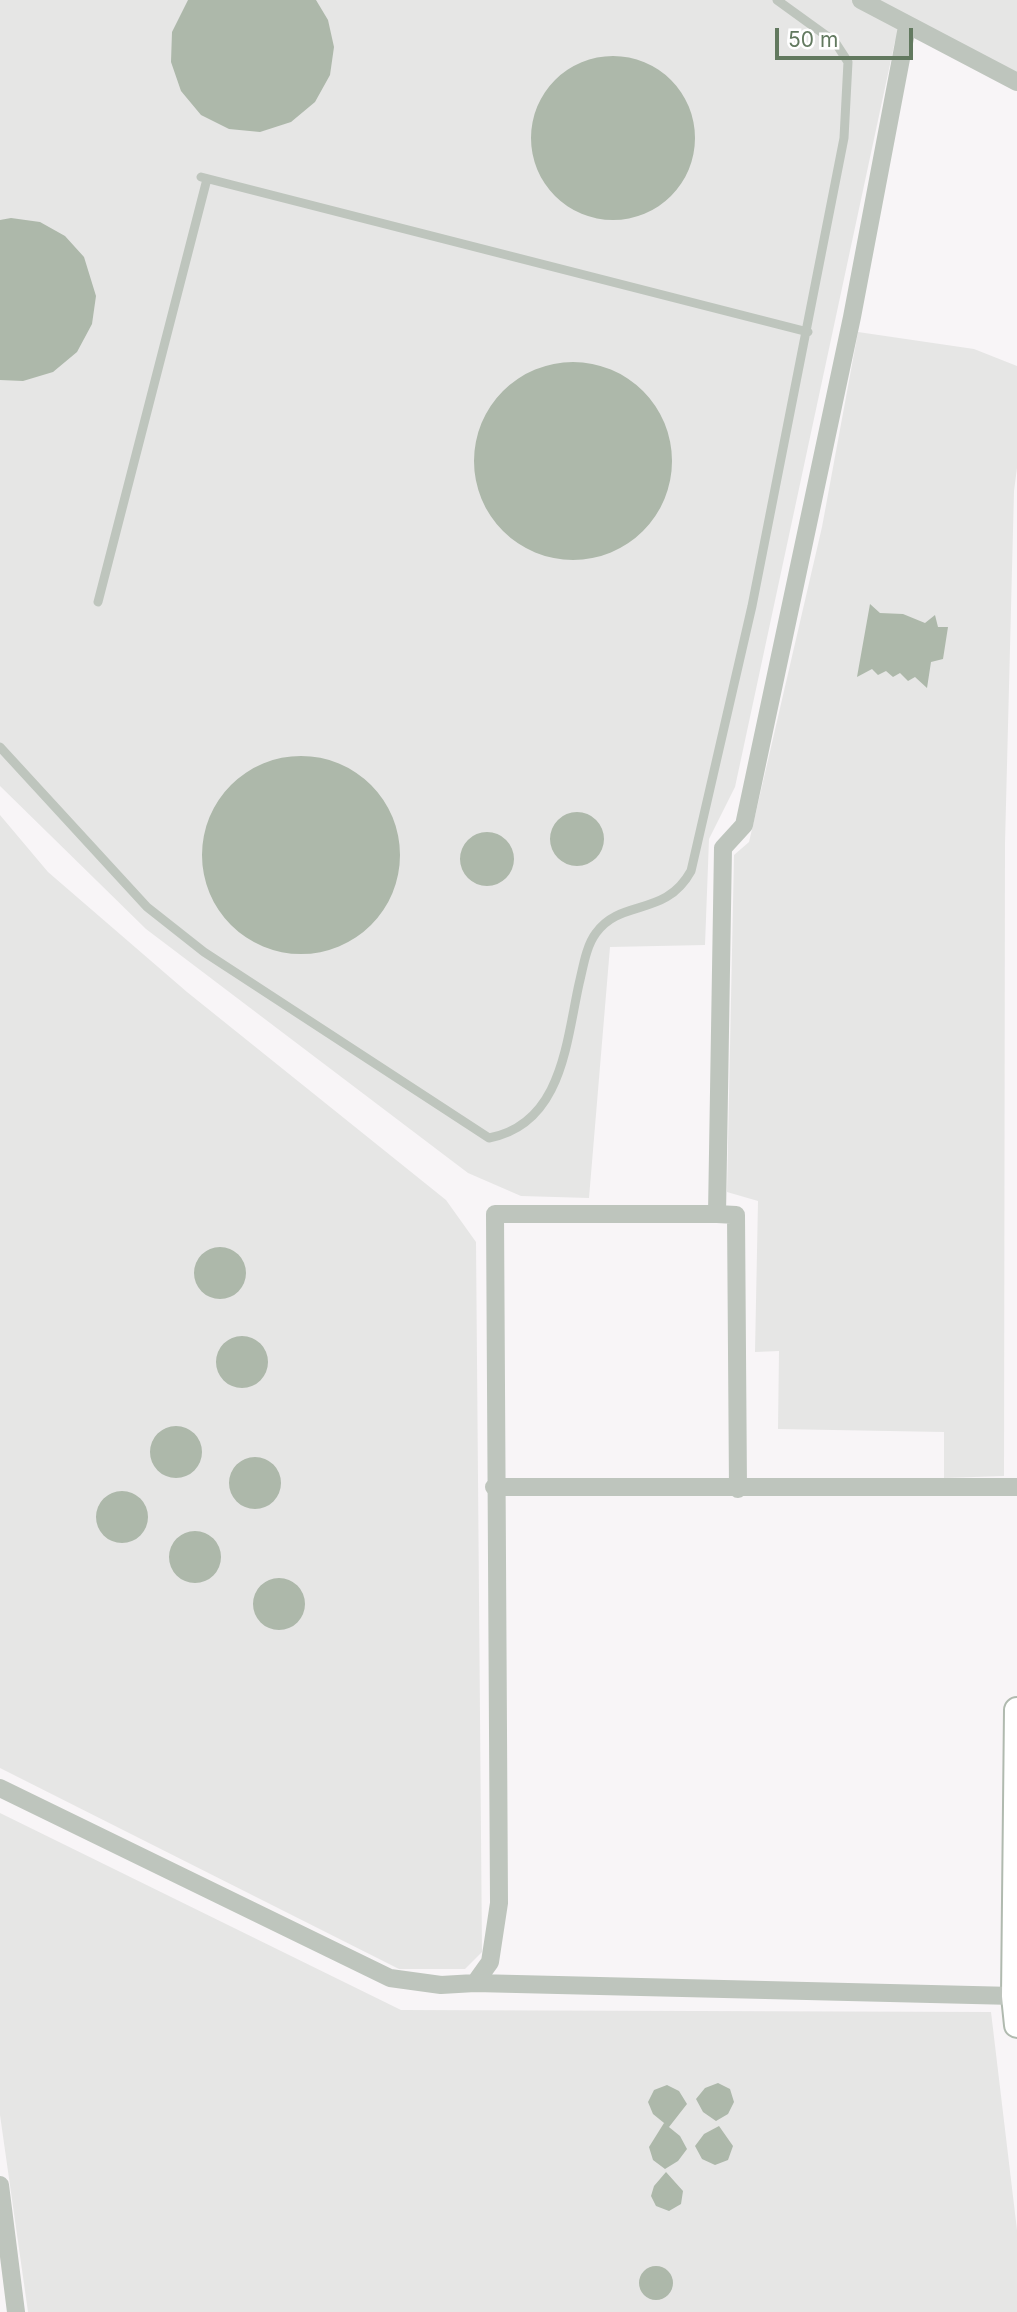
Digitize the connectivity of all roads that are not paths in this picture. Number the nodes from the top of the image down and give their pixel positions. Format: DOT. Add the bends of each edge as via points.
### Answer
graph roads {
  1 [pos="777,0"];
  2 [pos="861,0"];
  3 [pos="907,27"];
  4 [pos="1017,82"];
  5 [pos="808,332"];
  6 [pos="98,602"];
  7 [pos="0,747"];
  8 [pos="718,1214"];
  9 [pos="494,1487"];
  10 [pos="1017,1487"];
  11 [pos="738,1489"];
  12 [pos="1017,1710"];
  13 [pos="0,1788"];
  14 [pos="475,1983"];
  15 [pos="1014,1996"];
  16 [pos="1017,2025"];
  17 [pos="0,2185"];
  18 [pos="16,2312"];
  1 -- 5 [label="lane" via="835,42 848,62 844,138"];
  2 -- 3 [label="street"];
  3 -- 4 [label="street"];
  3 -- 8 [label="street" via="852,317 744,825 723,848"];
  5 -- 6 [label="lane" via="204,178"];
  5 -- 7 [label="lane" via="691,871 682,887 665,900 615,916 596,933 583,964 559,1073 549,1098 506,1135 489,1138 204,952 147,907"];
  8 -- 9 [label="street" via="495,1214"];
  8 -- 11 [label="street" via="736,1215"];
  9 -- 11 [label="street"];
  9 -- 14 [label="street" via="499,1903 490,1962"];
  10 -- 11 [label="street"];
  12 -- 15 [label="main road"];
  13 -- 14 [label="street" via="390,1978 441,1985"];
  14 -- 15 [label="street"];
  15 -- 16 [label="main road"];
  17 -- 18 [label="street"];
}
